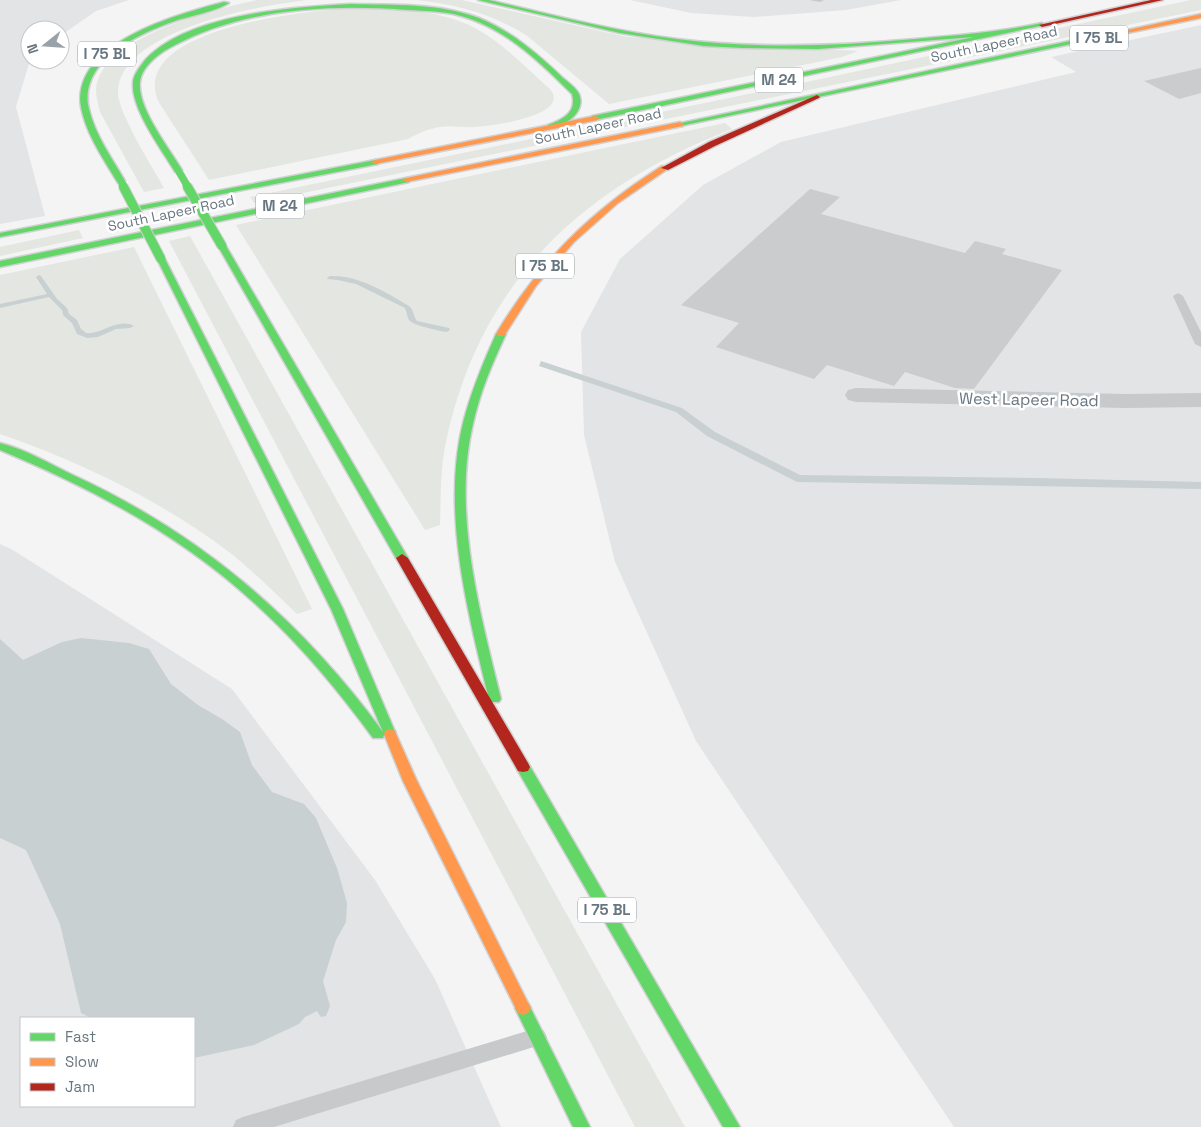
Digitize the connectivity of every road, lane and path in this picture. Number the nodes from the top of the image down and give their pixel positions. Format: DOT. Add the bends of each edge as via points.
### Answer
graph roads {
  1 [pos="237,0"];
  2 [pos="480,0"];
  3 [pos="813,0"];
  4 [pos="820,0"];
  5 [pos="1160,0"];
  6 [pos="1201,16"];
  7 [pos="1007,32"];
  8 [pos="817,97"];
  9 [pos="551,127"];
  10 [pos="0,235"];
  11 [pos="0,264"];
  12 [pos="1178,296"];
  13 [pos="1201,344"];
  14 [pos="856,395"];
  15 [pos="1201,400"];
  16 [pos="0,446"];
  17 [pos="503,730"];
  18 [pos="410,781"];
  19 [pos="538,1037"];
  20 [pos="243,1127"];
  21 [pos="582,1127"];
  22 [pos="732,1127"];
  1 -- 18 [label="main road, I 75 BL, bridge" via="191,12 138,34 110,52 91,73 84,96 86,109 337,609"];
  2 -- 7 [label="main road, I 75 BL" via="626,33 726,46 844,46"];
  3 -- 4 [label="lane"];
  5 -- 7 [label="main road, South Lapeer Road / I 75 BL"];
  6 -- 8 [label="main road, South Lapeer Road / I 75 BL"];
  7 -- 9 [label="main road, South Lapeer Road / M 24"];
  8 -- 11 [label="main road, South Lapeer Road / M 24"];
  8 -- 17 [label="main road, I 75 BL" via="679,161 600,213 547,264 526,290 491,350 470,415 460,492 466,570"];
  9 -- 10 [label="main road, South Lapeer Road / M 24"];
  9 -- 17 [label="main road, bridge" via="576,112 580,100 575,93 518,42 491,25 462,14 418,5 374,2 305,5 258,12 206,27 174,42 145,64 136,89 138,102"];
  12 -- 13 [label="lane"];
  14 -- 15 [label="street, West Lapeer Road"];
  16 -- 18 [label="main road" via="34,458 108,493 218,564 326,666 354,700"];
  17 -- 22 [label="main road, I 75 BL"];
  18 -- 19 [label="main road, I 75 BL"];
  19 -- 20 [label="lane"];
  19 -- 21 [label="main road, I 75 BL"];
}
